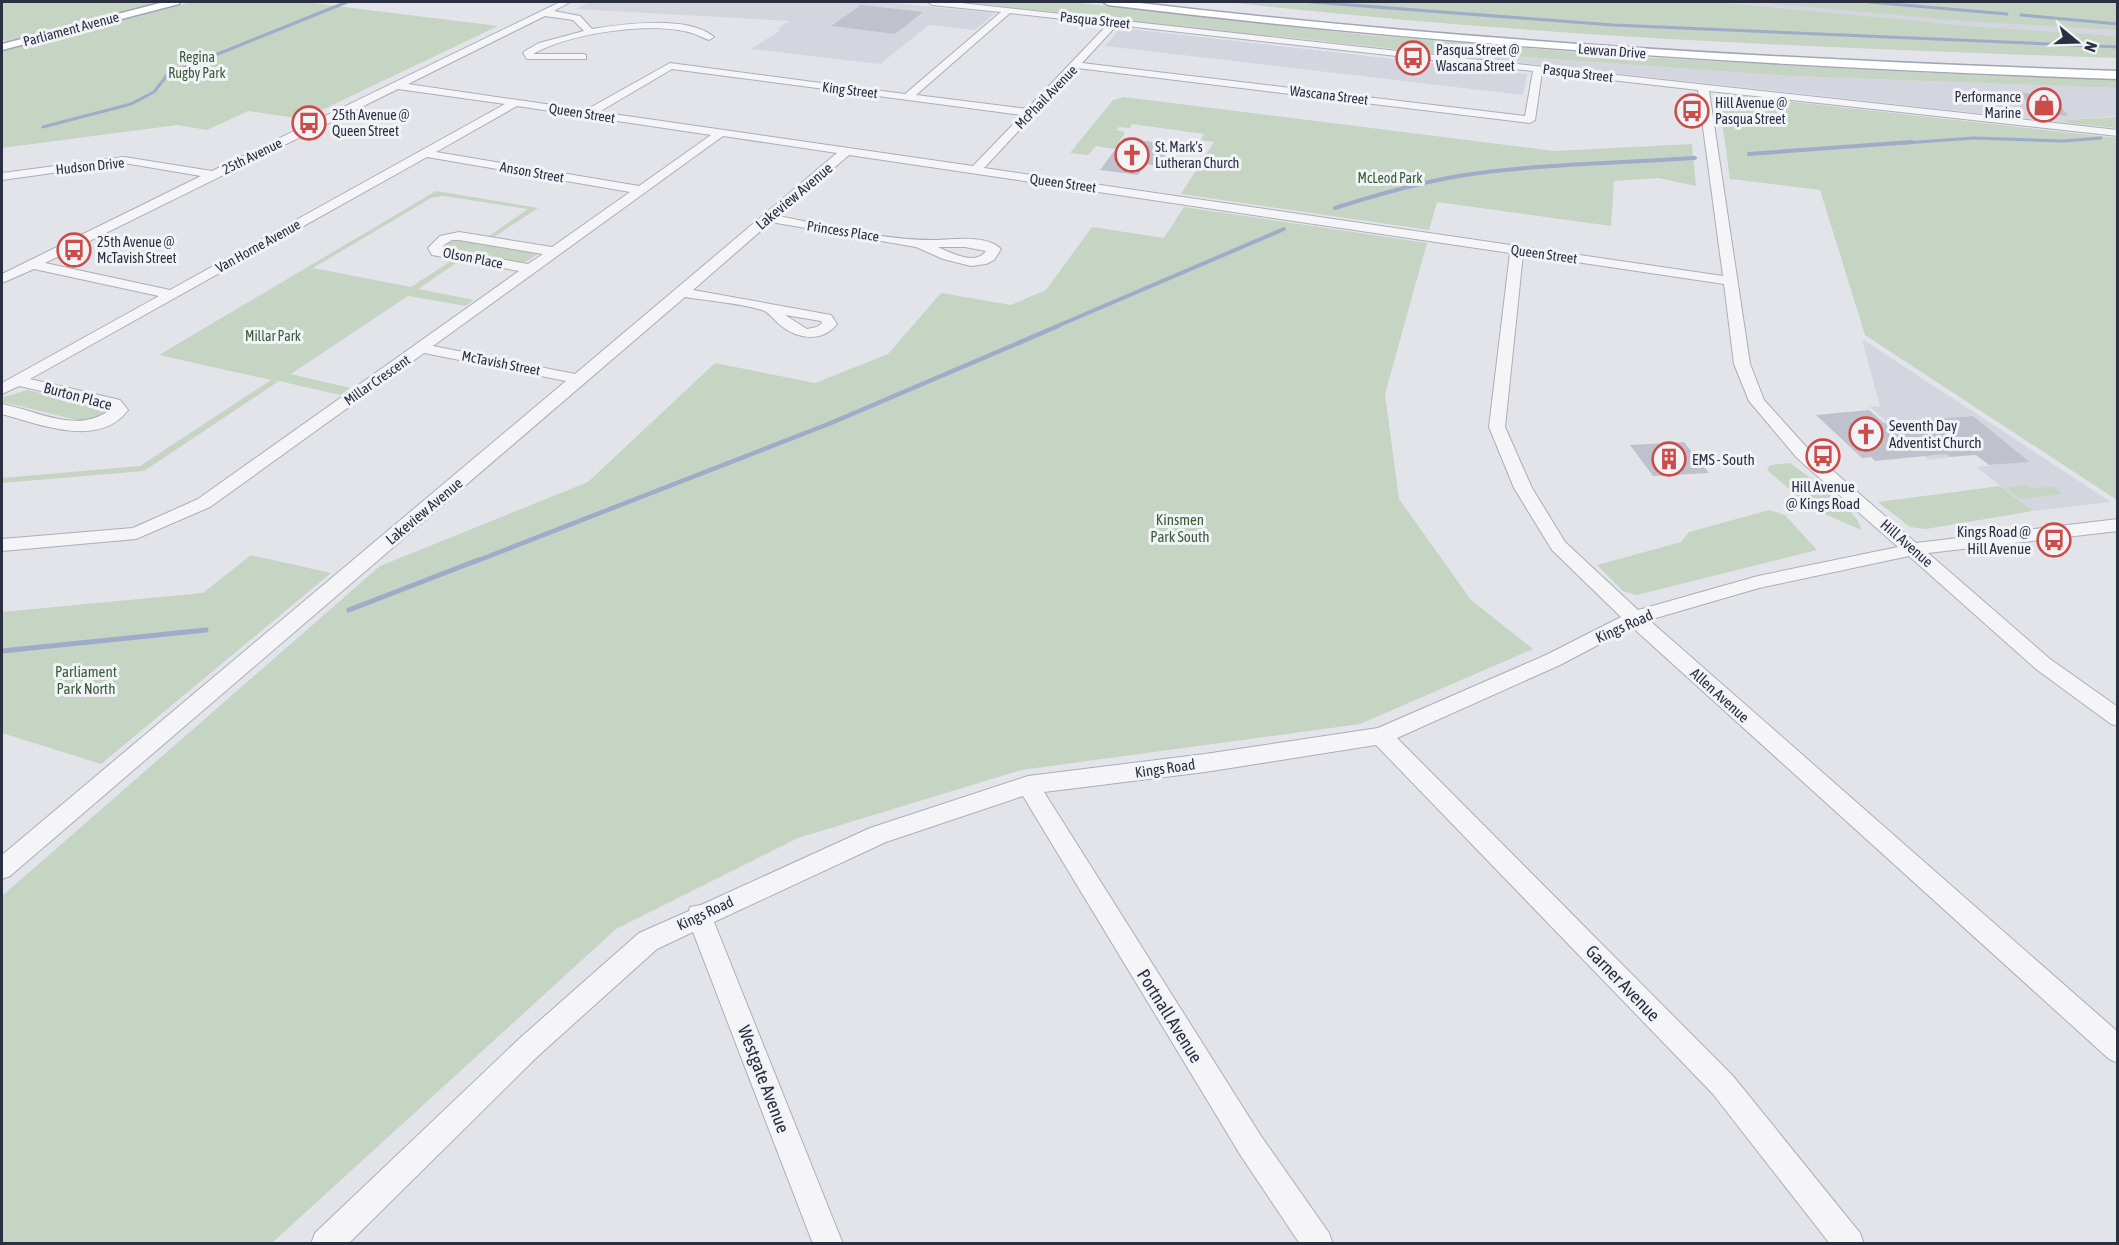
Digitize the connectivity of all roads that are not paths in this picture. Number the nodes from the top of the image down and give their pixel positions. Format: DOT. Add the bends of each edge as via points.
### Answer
graph roads {
  1 [pos="175,2"];
  2 [pos="566,2"];
  3 [pos="932,2"];
  4 [pos="1108,2"];
  5 [pos="1182,2"];
  6 [pos="1010,10"];
  7 [pos="543,12"];
  8 [pos="1115,22"];
  9 [pos="590,32"];
  10 [pos="709,37"];
  11 [pos="2,47"];
  12 [pos="582,57"];
  13 [pos="2118,63"];
  14 [pos="1076,65"];
  15 [pos="1538,69"];
  16 [pos="2118,75"];
  17 [pos="395,85"];
  18 [pos="1703,88"];
  19 [pos="907,97"];
  20 [pos="515,103"];
  21 [pos="1030,113"];
  22 [pos="587,114"];
  23 [pos="2118,133"];
  24 [pos="719,134"];
  25 [pos="846,152"];
  26 [pos="424,153"];
  27 [pos="976,170"];
  28 [pos="214,175"];
  29 [pos="2,176"];
  30 [pos="641,190"];
  31 [pos="768,218"];
  32 [pos="918,243"];
  33 [pos="1517,251"];
  34 [pos="556,252"];
  35 [pos="31,264"];
  36 [pos="532,269"];
  37 [pos="2,279"];
  38 [pos="1731,281"];
  39 [pos="682,292"];
  40 [pos="170,294"];
  41 [pos="771,309"];
  42 [pos="423,348"];
  43 [pos="579,379"];
  44 [pos="17,381"];
  45 [pos="2,389"];
  46 [pos="2,409"];
  47 [pos="2118,525"];
  48 [pos="2,545"];
  49 [pos="1915,549"];
  50 [pos="1634,618"];
  51 [pos="2118,718"];
  52 [pos="1381,736"];
  53 [pos="1028,785"];
  54 [pos="2,869"];
  55 [pos="699,915"];
  56 [pos="2118,1050"];
  57 [pos="326,1244"];
  58 [pos="828,1244"];
  59 [pos="1318,1244"];
  60 [pos="1849,1244"];
  1 -- 11 [label="main road, Parliament Avenue"];
  2 -- 7 [label="street, 25th Avenue"];
  3 -- 6 [label="street, Pasqua Street"];
  4 -- 16 [label="main road, Lewvan Drive" via="1365,30 1641,53"];
  5 -- 13 [label="main road, Lewvan Drive" via="1664,44"];
  6 -- 8 [label="street, Pasqua Street"];
  6 -- 19 [label="street"];
  7 -- 9 [label="street" via="580,18"];
  7 -- 17 [label="street, 25th Avenue"];
  8 -- 14 [label="street, McPhail Avenue"];
  8 -- 15 [label="street, Pasqua Street"];
  9 -- 10 [label="street" via="658,27 702,31"];
  9 -- 12 [label="street" via="542,45 528,54 539,58"];
  14 -- 15 [label="street, Wascana Street" via="1530,120"];
  14 -- 21 [label="street, McPhail Avenue"];
  15 -- 18 [label="street, Pasqua Street"];
  17 -- 20 [label="street, Queen Street"];
  17 -- 28 [label="street, 25th Avenue"];
  18 -- 23 [label="street, Pasqua Street"];
  18 -- 38 [label="street, Hill Avenue"];
  19 -- 21 [label="street, King Street"];
  19 -- 22 [label="street, King Street" via="670,66"];
  20 -- 22 [label="street, Queen Street"];
  20 -- 26 [label="street, Van Horne Avenue"];
  21 -- 27 [label="street, McPhail Avenue"];
  22 -- 24 [label="street, Queen Street"];
  24 -- 25 [label="street, Queen Street"];
  24 -- 30 [label="street, Millar Crescent"];
  25 -- 27 [label="street, Queen Street"];
  25 -- 31 [label="street, Lakeview Avenue"];
  26 -- 30 [label="street, Anson Street"];
  26 -- 40 [label="street, Van Horne Avenue"];
  27 -- 33 [label="street, Queen Street"];
  28 -- 29 [label="street, Hudson Drive" via="124,160"];
  28 -- 35 [label="street, 25th Avenue"];
  30 -- 34 [label="street, Millar Crescent"];
  31 -- 32 [label="street, Princess Place"];
  31 -- 39 [label="street, Lakeview Avenue"];
  33 -- 38 [label="street, Queen Street"];
  33 -- 50 [label="street, Allen Avenue" via="1497,427 1523,488 1558,546"];
  34 -- 36 [label="street, Millar Crescent"];
  34 -- 36 [label="street, Olson Place" via="465,236 445,238 435,248 437,252"];
  35 -- 37 [label="street, 25th Avenue"];
  35 -- 40 [label="street"];
  36 -- 42 [label="street, Millar Crescent"];
  38 -- 49 [label="street, Hill Avenue" via="1742,364 1757,401 1803,454"];
  39 -- 41 [label="street"];
  39 -- 43 [label="street, Lakeview Avenue"];
  40 -- 44 [label="street, Van Horne Avenue"];
  42 -- 43 [label="street, McTavish Street"];
  42 -- 48 [label="street, Millar Crescent" via="204,503 136,533"];
  43 -- 54 [label="street, Lakeview Avenue"];
  44 -- 45 [label="street, Van Horne Avenue"];
  44 -- 46 [label="street, Burton Place" via="114,403 120,410 103,423 73,427"];
  47 -- 49 [label="street, Kings Road"];
  49 -- 50 [label="street, Kings Road" via="1758,582"];
  49 -- 51 [label="street, Hill Avenue" via="2043,664"];
  50 -- 52 [label="street, Kings Road" via="1553,660"];
  50 -- 56 [label="street, Allen Avenue"];
  52 -- 53 [label="street, Kings Road"];
  52 -- 60 [label="street, Garner Avenue" via="1723,1085"];
  53 -- 55 [label="street, Kings Road" via="878,835"];
  53 -- 59 [label="street, Portnall Avenue" via="1251,1146"];
  55 -- 57 [label="street, Kings Road" via="648,941 529,1047"];
  55 -- 58 [label="street, Westgate Avenue"];
}
